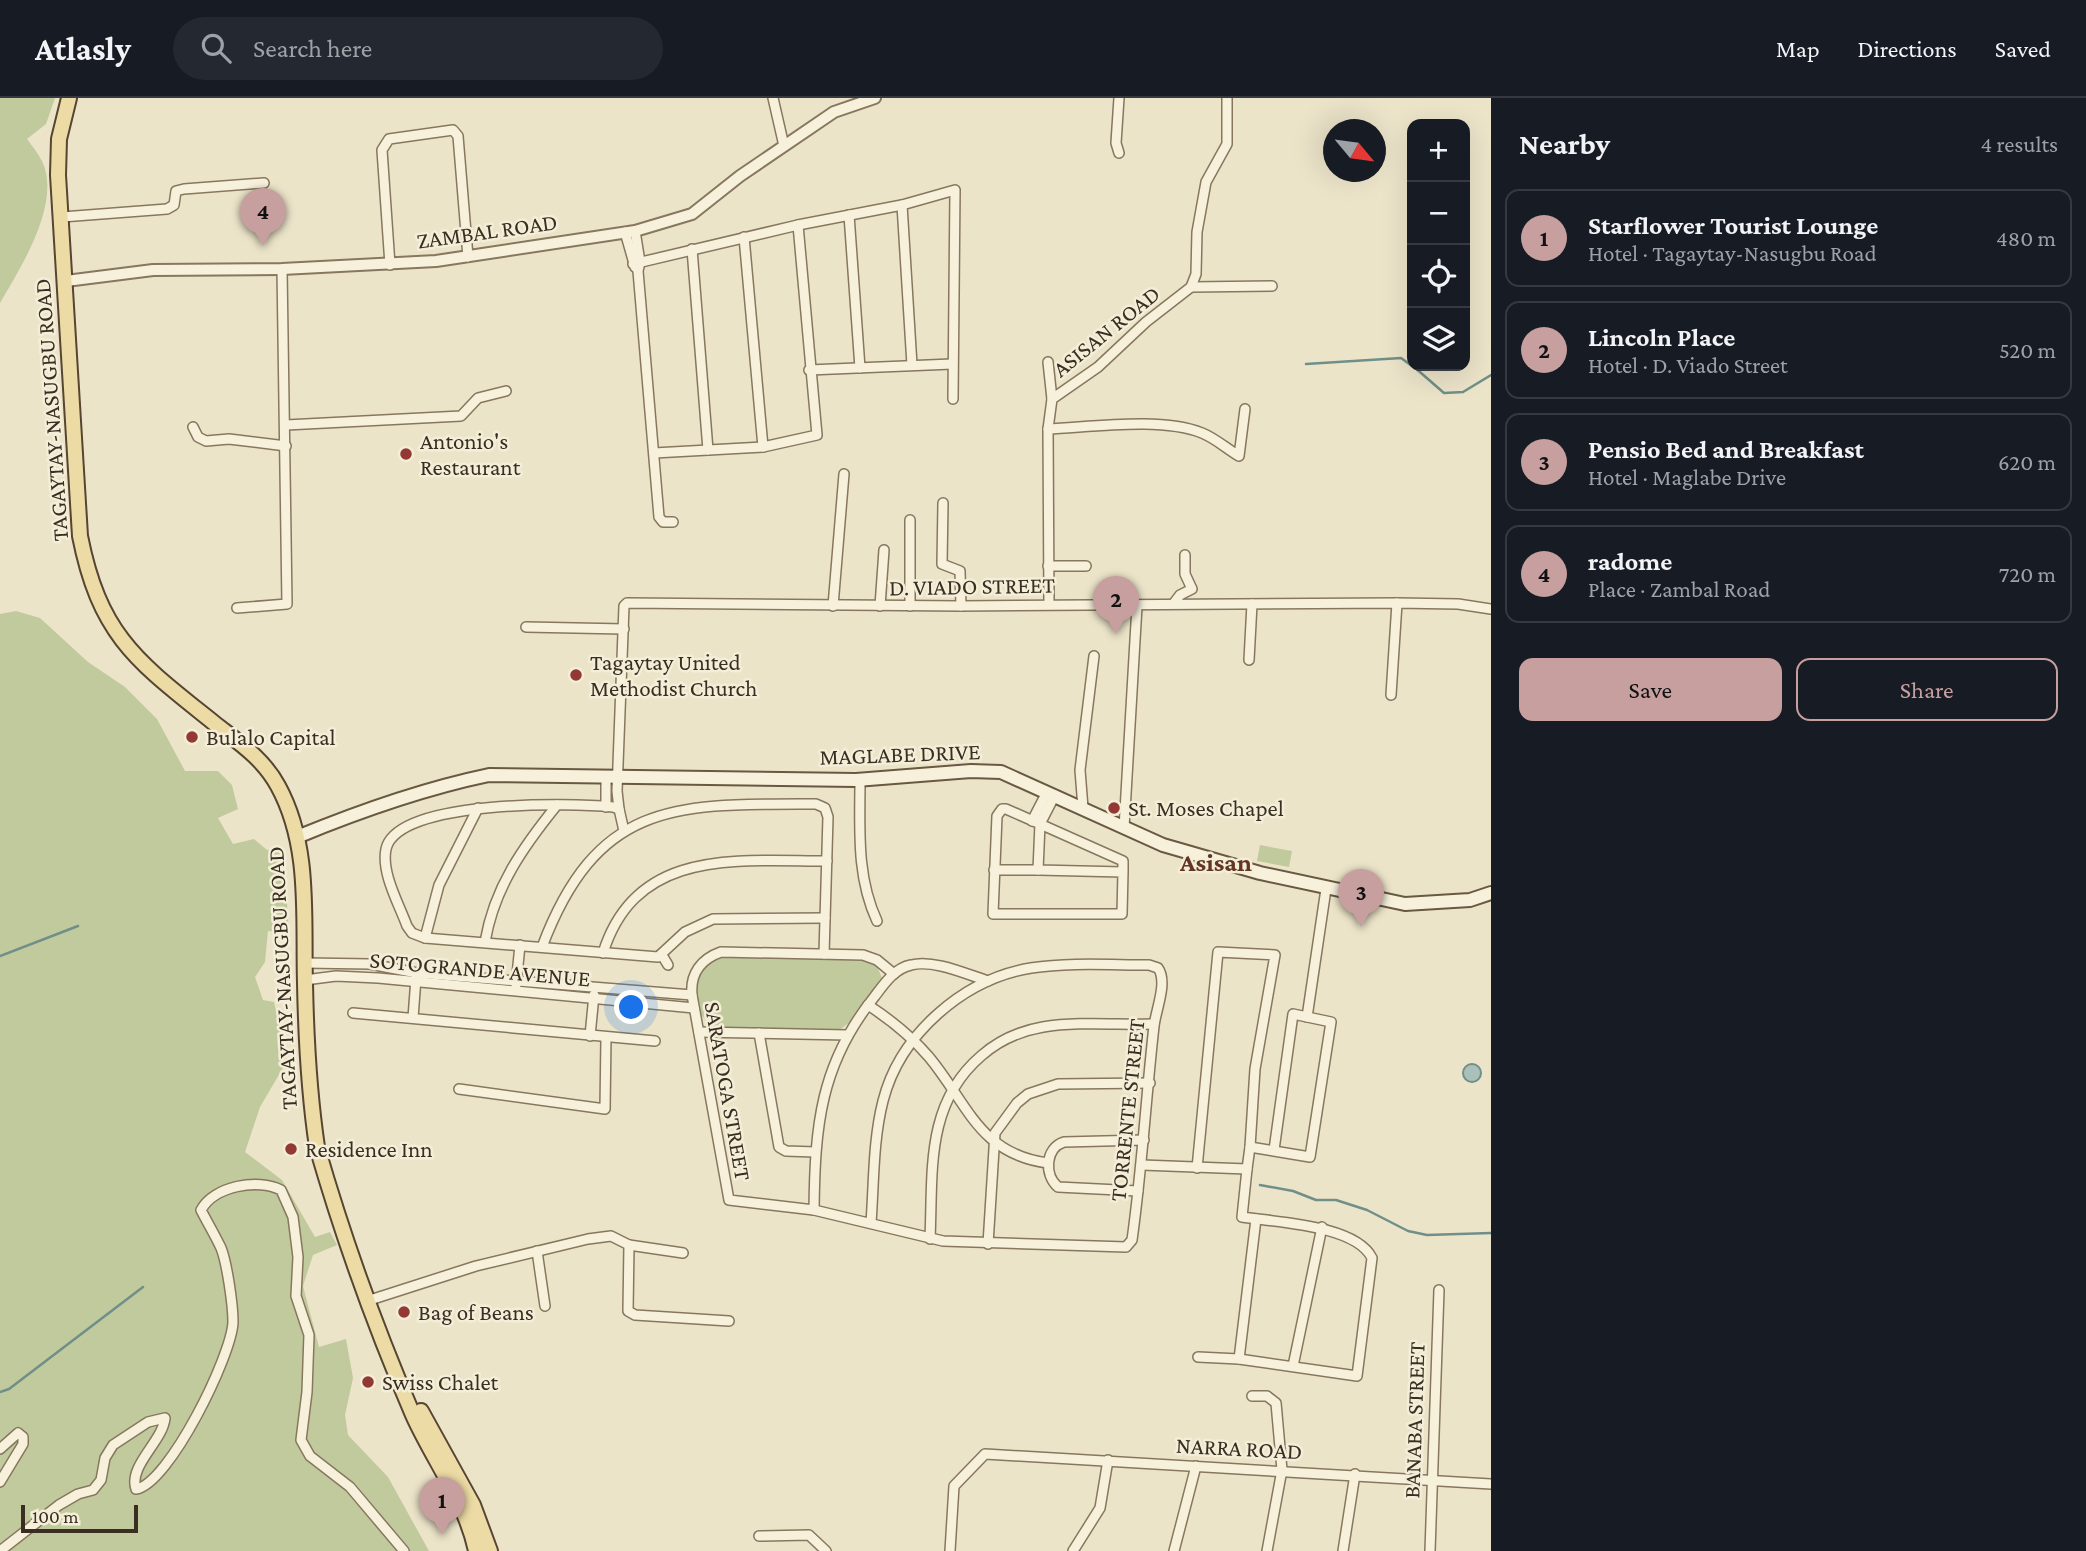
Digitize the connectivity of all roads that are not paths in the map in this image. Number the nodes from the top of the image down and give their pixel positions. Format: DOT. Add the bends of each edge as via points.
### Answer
graph roads {
  1 [pos="69,98"];
  2 [pos="773,98"];
  3 [pos="875,98"];
  4 [pos="1119,98"];
  5 [pos="1227,98"];
  6 [pos="784,146"];
  7 [pos="1119,153"];
  8 [pos="264,183"];
  9 [pos="902,205"];
  10 [pos="849,215"];
  11 [pos="62,217"];
  12 [pos="798,225"];
  13 [pos="630,232"];
  14 [pos="744,237"];
  15 [pos="692,249"];
  16 [pos="468,257"];
  17 [pos="390,264"];
  18 [pos="637,266"];
  19 [pos="282,269"];
  20 [pos="66,281"];
  21 [pos="1272,286"];
  22 [pos="1191,287"];
  23 [pos="1048,362"];
  24 [pos="952,363"];
  25 [pos="912,365"];
  26 [pos="860,368"];
  27 [pos="809,370"];
  28 [pos="506,391"];
  29 [pos="953,399"];
  30 [pos="1052,399"];
  31 [pos="1245,409"];
  32 [pos="285,425"];
  33 [pos="193,427"];
  34 [pos="1048,429"];
  35 [pos="286,446"];
  36 [pos="763,447"];
  37 [pos="708,450"];
  38 [pos="654,453"];
  39 [pos="844,474"];
  40 [pos="943,503"];
  41 [pos="910,520"];
  42 [pos="673,522"];
  43 [pos="884,551"];
  44 [pos="1185,555"];
  45 [pos="1048,566"];
  46 [pos="1086,566"];
  47 [pos="1397,603"];
  48 [pos="1049,604"];
  49 [pos="1174,604"];
  50 [pos="1252,604"];
  51 [pos="833,606"];
  52 [pos="880,606"];
  53 [pos="910,606"];
  54 [pos="961,606"];
  55 [pos="1137,606"];
  56 [pos="237,608"];
  57 [pos="1491,609"];
  58 [pos="526,627"];
  59 [pos="624,629"];
  60 [pos="1094,656"];
  61 [pos="1249,660"];
  62 [pos="1391,695"];
  63 [pos="612,776"];
  64 [pos="860,779"];
  65 [pos="1051,794"];
  66 [pos="557,805"];
  67 [pos="606,807"];
  68 [pos="478,808"];
  69 [pos="1083,808"];
  70 [pos="619,809"];
  71 [pos="1036,822"];
  72 [pos="1124,828"];
  73 [pos="624,831"];
  74 [pos="297,838"];
  75 [pos="827,861"];
  76 [pos="994,870"];
  77 [pos="1038,870"];
  78 [pos="1123,872"];
  79 [pos="1326,889"];
  80 [pos="1491,892"];
  81 [pos="825,918"];
  82 [pos="877,921"];
  83 [pos="425,938"];
  84 [pos="485,942"];
  85 [pos="520,944"];
  86 [pos="542,947"];
  87 [pos="603,953"];
  88 [pos="824,954"];
  89 [pos="662,955"];
  90 [pos="305,963"];
  91 [pos="360,964"];
  92 [pos="380,965"];
  93 [pos="668,965"];
  94 [pos="417,973"];
  95 [pos="894,974"];
  96 [pos="360,977"];
  97 [pos="379,978"];
  98 [pos="304,980"];
  99 [pos="517,981"];
  100 [pos="988,981"];
  101 [pos="416,984"];
  102 [pos="594,988"];
  103 [pos="516,992"];
  104 [pos="692,995"];
  105 [pos="594,998"];
  106 [pos="868,1005"];
  107 [pos="694,1008"];
  108 [pos="353,1013"];
  109 [pos="1307,1017"];
  110 [pos="413,1018"];
  111 [pos="1154,1024"];
  112 [pos="699,1032"];
  113 [pos="759,1033"];
  114 [pos="590,1035"];
  115 [pos="847,1035"];
  116 [pos="606,1037"];
  117 [pos="913,1040"];
  118 [pos="654,1041"];
  119 [pos="1150,1083"];
  120 [pos="952,1088"];
  121 [pos="459,1089"];
  122 [pos="1144,1140"];
  123 [pos="993,1142"];
  124 [pos="1250,1147"];
  125 [pos="1273,1150"];
  126 [pos="815,1152"];
  127 [pos="1048,1163"];
  128 [pos="1142,1166"];
  129 [pos="1197,1168"];
  130 [pos="1247,1169"];
  131 [pos="1138,1191"];
  132 [pos="814,1210"];
  133 [pos="1256,1219"];
  134 [pos="871,1223"];
  135 [pos="1322,1227"];
  136 [pos="930,1239"];
  137 [pos="988,1244"];
  138 [pos="629,1245"];
  139 [pos="1122,1248"];
  140 [pos="537,1251"];
  141 [pos="683,1253"];
  142 [pos="1439,1290"];
  143 [pos="370,1300"];
  144 [pos="545,1306"];
  145 [pos="729,1321"];
  146 [pos="1198,1357"];
  147 [pos="1239,1359"];
  148 [pos="1293,1366"];
  149 [pos="1252,1396"];
  150 [pos="0,1449"];
  151 [pos="1108,1460"];
  152 [pos="1196,1466"];
  153 [pos="1282,1470"];
  154 [pos="1355,1474"];
  155 [pos="1430,1479"];
  156 [pos="0,1482"];
  157 [pos="1491,1484"];
  158 [pos="759,1536"];
  159 [pos="0,1551"];
  160 [pos="404,1551"];
  161 [pos="470,1551"];
  162 [pos="476,1551"];
  163 [pos="490,1551"];
  164 [pos="826,1551"];
  165 [pos="950,1551"];
  166 [pos="1073,1551"];
  167 [pos="1174,1551"];
  168 [pos="1267,1551"];
  169 [pos="1343,1551"];
  170 [pos="1430,1551"];
  1 -- 11 [label="main road, TAGAYTAY-NASUGBU ROAD" via="59,139"];
  2 -- 6 [label="street"];
  3 -- 6 [label="street, ZAMBAL ROAD" via="834,112"];
  4 -- 7 [label="street"];
  5 -- 22 [label="street, ASISAN ROAD" via="1227,144 1206,182"];
  6 -- 13 [label="street, ZAMBAL ROAD" via="692,214"];
  8 -- 11 [label="street" via="176,191 174,205 167,209"];
  9 -- 10 [label="street"];
  9 -- 24 [label="street" via="955,190"];
  9 -- 25 [label="street"];
  10 -- 12 [label="street"];
  10 -- 26 [label="street"];
  11 -- 20 [label="main road, TAGAYTAY-NASUGBU ROAD"];
  12 -- 14 [label="street"];
  12 -- 27 [label="street"];
  13 -- 16 [label="street, ZAMBAL ROAD"];
  13 -- 18 [label="street"];
  14 -- 15 [label="street"];
  14 -- 36 [label="street"];
  15 -- 18 [label="street"];
  15 -- 37 [label="street"];
  16 -- 17 [label="street, ZAMBAL ROAD"];
  16 -- 17 [label="street" via="458,136 453,130 389,139 382,150"];
  17 -- 19 [label="street, ZAMBAL ROAD"];
  18 -- 38 [label="street"];
  19 -- 20 [label="street, ZAMBAL ROAD" via="153,270"];
  19 -- 32 [label="street"];
  20 -- 74 [label="main road, TAGAYTAY-NASUGBU ROAD" via="80,536 98,601 113,629 146,667 256,756 278,786"];
  21 -- 22 [label="street"];
  22 -- 30 [label="street, ASISAN ROAD" via="1146,321 1098,367"];
  23 -- 30 [label="street"];
  24 -- 25 [label="street"];
  24 -- 29 [label="street"];
  25 -- 26 [label="street"];
  26 -- 27 [label="street"];
  27 -- 36 [label="street" via="817,435"];
  28 -- 32 [label="street" via="478,398 461,416"];
  30 -- 34 [label="street, ASISAN ROAD"];
  31 -- 34 [label="street" via="1240,456 1204,434 1184,428"];
  32 -- 35 [label="street"];
  33 -- 35 [label="street" via="206,441"];
  34 -- 45 [label="street, ASISAN ROAD"];
  35 -- 56 [label="street" via="287,604"];
  36 -- 37 [label="street"];
  37 -- 38 [label="street"];
  38 -- 42 [label="street" via="659,517"];
  39 -- 51 [label="street"];
  40 -- 54 [label="street" via="942,564 961,571"];
  41 -- 53 [label="street"];
  43 -- 52 [label="street"];
  44 -- 49 [label="street" via="1185,574 1192,589"];
  45 -- 46 [label="street"];
  45 -- 48 [label="street, ASISAN ROAD"];
  47 -- 50 [label="street, D. VIADO STREET"];
  47 -- 57 [label="street, D. VIADO STREET"];
  47 -- 62 [label="street"];
  48 -- 54 [label="street, D. VIADO STREET"];
  48 -- 55 [label="street, D. VIADO STREET"];
  49 -- 50 [label="street, D. VIADO STREET"];
  49 -- 55 [label="street, D. VIADO STREET"];
  50 -- 61 [label="street"];
  51 -- 52 [label="street, D. VIADO STREET"];
  51 -- 59 [label="street, D. VIADO STREET" via="627,603"];
  52 -- 53 [label="street, D. VIADO STREET"];
  53 -- 54 [label="street, D. VIADO STREET"];
  55 -- 72 [label="street"];
  58 -- 59 [label="street"];
  59 -- 63 [label="street, D. VIADO STREET"];
  60 -- 69 [label="street" via="1080,770"];
  63 -- 64 [label="main road, MAGLABE DRIVE"];
  63 -- 67 [label="street"];
  63 -- 70 [label="street"];
  63 -- 74 [label="main road, MAGLABE DRIVE" via="489,775 385,802"];
  64 -- 65 [label="main road, MAGLABE DRIVE" via="1001,772"];
  64 -- 82 [label="street" via="860,860 868,902"];
  65 -- 69 [label="main road, MAGLABE DRIVE"];
  65 -- 71 [label="street"];
  66 -- 67 [label="street"];
  66 -- 68 [label="street"];
  66 -- 84 [label="street" via="514,863 494,906"];
  67 -- 70 [label="street"];
  68 -- 83 [label="street" via="439,884"];
  68 -- 83 [label="street" via="406,826 390,839 388,872 407,926"];
  69 -- 72 [label="main road, MAGLABE DRIVE"];
  70 -- 73 [label="street"];
  71 -- 76 [label="street" via="1006,809 999,812"];
  71 -- 77 [label="street"];
  71 -- 78 [label="street" via="1123,861"];
  72 -- 79 [label="main road, MAGLABE DRIVE" via="1215,862"];
  73 -- 75 [label="street" via="700,806 816,804 827,812"];
  73 -- 86 [label="street" via="579,872 557,908"];
  74 -- 90 [label="main road, TAGAYTAY-NASUGBU ROAD" via="303,872"];
  75 -- 81 [label="street"];
  75 -- 87 [label="street" via="705,862 679,870 632,901"];
  76 -- 77 [label="street"];
  76 -- 78 [label="street" via="993,914 1122,914"];
  77 -- 78 [label="street"];
  79 -- 80 [label="main road, MAGLABE DRIVE" via="1418,905 1470,900"];
  79 -- 109 [label="street"];
  81 -- 88 [label="street"];
  81 -- 89 [label="street" via="713,919 685,932"];
  83 -- 84 [label="street"];
  84 -- 85 [label="street"];
  85 -- 86 [label="street"];
  85 -- 99 [label="street"];
  86 -- 87 [label="street"];
  87 -- 89 [label="street"];
  88 -- 95 [label="street, SARATOGA STREET" via="871,957"];
  88 -- 104 [label="street, SARATOGA STREET" via="721,952 697,968"];
  89 -- 93 [label="street"];
  90 -- 91 [label="street, SOTOGRANDE AVENUE"];
  90 -- 98 [label="main road, TAGAYTAY-NASUGBU ROAD"];
  91 -- 92 [label="street, SOTOGRANDE AVENUE"];
  91 -- 96 [label="street"];
  92 -- 94 [label="street, SOTOGRANDE AVENUE"];
  92 -- 97 [label="street"];
  94 -- 99 [label="street, SOTOGRANDE AVENUE"];
  94 -- 101 [label="street"];
  95 -- 100 [label="street" via="918,964"];
  95 -- 106 [label="street"];
  96 -- 97 [label="street, SOTOGRANDE AVENUE"];
  96 -- 98 [label="street, SOTOGRANDE AVENUE"];
  97 -- 101 [label="street, SOTOGRANDE AVENUE"];
  98 -- 143 [label="main road, TAGAYTAY-NASUGBU ROAD" via="317,1147"];
  99 -- 102 [label="street, SOTOGRANDE AVENUE"];
  99 -- 103 [label="street"];
  100 -- 111 [label="street, TORRENTE STREET" via="1030,968 1149,965 1161,971"];
  100 -- 117 [label="street" via="947,1007"];
  101 -- 103 [label="street, SOTOGRANDE AVENUE"];
  101 -- 110 [label="street"];
  102 -- 104 [label="street, SOTOGRANDE AVENUE"];
  102 -- 105 [label="street"];
  103 -- 105 [label="street, SOTOGRANDE AVENUE"];
  104 -- 107 [label="street, SARATOGA STREET"];
  105 -- 107 [label="street, SOTOGRANDE AVENUE"];
  105 -- 114 [label="street"];
  106 -- 115 [label="street"];
  106 -- 117 [label="street"];
  107 -- 112 [label="street, SARATOGA STREET"];
  108 -- 110 [label="street"];
  109 -- 125 [label="street" via="1293,1014"];
  109 -- 125 [label="street" via="1331,1022 1310,1157"];
  110 -- 114 [label="street"];
  111 -- 119 [label="street, TORRENTE STREET"];
  111 -- 120 [label="street" via="1055,1025 1028,1030 985,1052"];
  112 -- 113 [label="street"];
  112 -- 132 [label="street, SARATOGA STREET" via="726,1196 735,1202"];
  113 -- 115 [label="street"];
  113 -- 126 [label="street" via="779,1147"];
  114 -- 116 [label="street"];
  115 -- 126 [label="street" via="826,1085"];
  116 -- 118 [label="street"];
  116 -- 121 [label="street" via="605,1109"];
  117 -- 120 [label="street"];
  117 -- 134 [label="street" via="890,1080 881,1109"];
  119 -- 122 [label="street, TORRENTE STREET"];
  119 -- 123 [label="street" via="1044,1087 1017,1103"];
  120 -- 123 [label="street"];
  120 -- 136 [label="street" via="936,1134"];
  122 -- 127 [label="street" via="1064,1142 1054,1148"];
  122 -- 128 [label="street, TORRENTE STREET"];
  123 -- 127 [label="street" via="1014,1154"];
  123 -- 137 [label="street"];
  124 -- 125 [label="street"];
  124 -- 129 [label="street" via="1255,1069 1275,955 1218,952"];
  124 -- 130 [label="street"];
  126 -- 132 [label="street"];
  127 -- 131 [label="street" via="1058,1187"];
  128 -- 129 [label="street"];
  128 -- 131 [label="street, TORRENTE STREET"];
  129 -- 130 [label="street"];
  130 -- 133 [label="street" via="1242,1217"];
  131 -- 139 [label="street, TORRENTE STREET" via="1132,1240"];
  132 -- 134 [label="street, SARATOGA STREET"];
  133 -- 135 [label="street"];
  133 -- 147 [label="street"];
  134 -- 136 [label="street, SARATOGA STREET"];
  135 -- 148 [label="street"];
  135 -- 148 [label="street" via="1368,1249 1372,1258 1357,1376"];
  136 -- 137 [label="street, SARATOGA STREET"];
  137 -- 139 [label="street, SARATOGA STREET"];
  138 -- 140 [label="street" via="611,1236"];
  138 -- 141 [label="street"];
  138 -- 145 [label="street" via="628,1311"];
  140 -- 143 [label="street"];
  140 -- 144 [label="street"];
  142 -- 155 [label="street, BANABA STREET"];
  143 -- 161 [label="main road, TAGAYTAY-NASUGBU ROAD" via="376,1336 404,1417"];
  143 -- 162 [label="main road, TAGAYTAY-NASUGBU ROAD" via="410,1405 463,1511"];
  143 -- 163 [label="main road, TAGAYTAY-NASUGBU ROAD" via="419,1408 473,1505"];
  146 -- 147 [label="street"];
  147 -- 148 [label="street"];
  149 -- 153 [label="street" via="1267,1396 1276,1403"];
  150 -- 156 [label="street" via="18,1433 23,1437"];
  151 -- 152 [label="street, NARRA ROAD"];
  151 -- 165 [label="street, NARRA ROAD" via="985,1454 954,1486"];
  151 -- 166 [label="street" via="1100,1507"];
  152 -- 153 [label="street, NARRA ROAD"];
  152 -- 167 [label="street"];
  153 -- 154 [label="street, NARRA ROAD"];
  153 -- 168 [label="street"];
  154 -- 155 [label="street, NARRA ROAD"];
  154 -- 169 [label="street"];
  155 -- 157 [label="street, NARRA ROAD"];
  155 -- 170 [label="street, BANABA STREET"];
  158 -- 164 [label="street" via="809,1535"];
  159 -- 160 [label="street" via="78,1494 93,1490 101,1479 108,1451 148,1422 165,1418 140,1466 136,1489 180,1447 215,1376 233,1322 221,1250 201,1210 211,1199 247,1185 272,1185 281,1190 293,1217 296,1296 309,1335 300,1440 310,1456 350,1487"];
}
